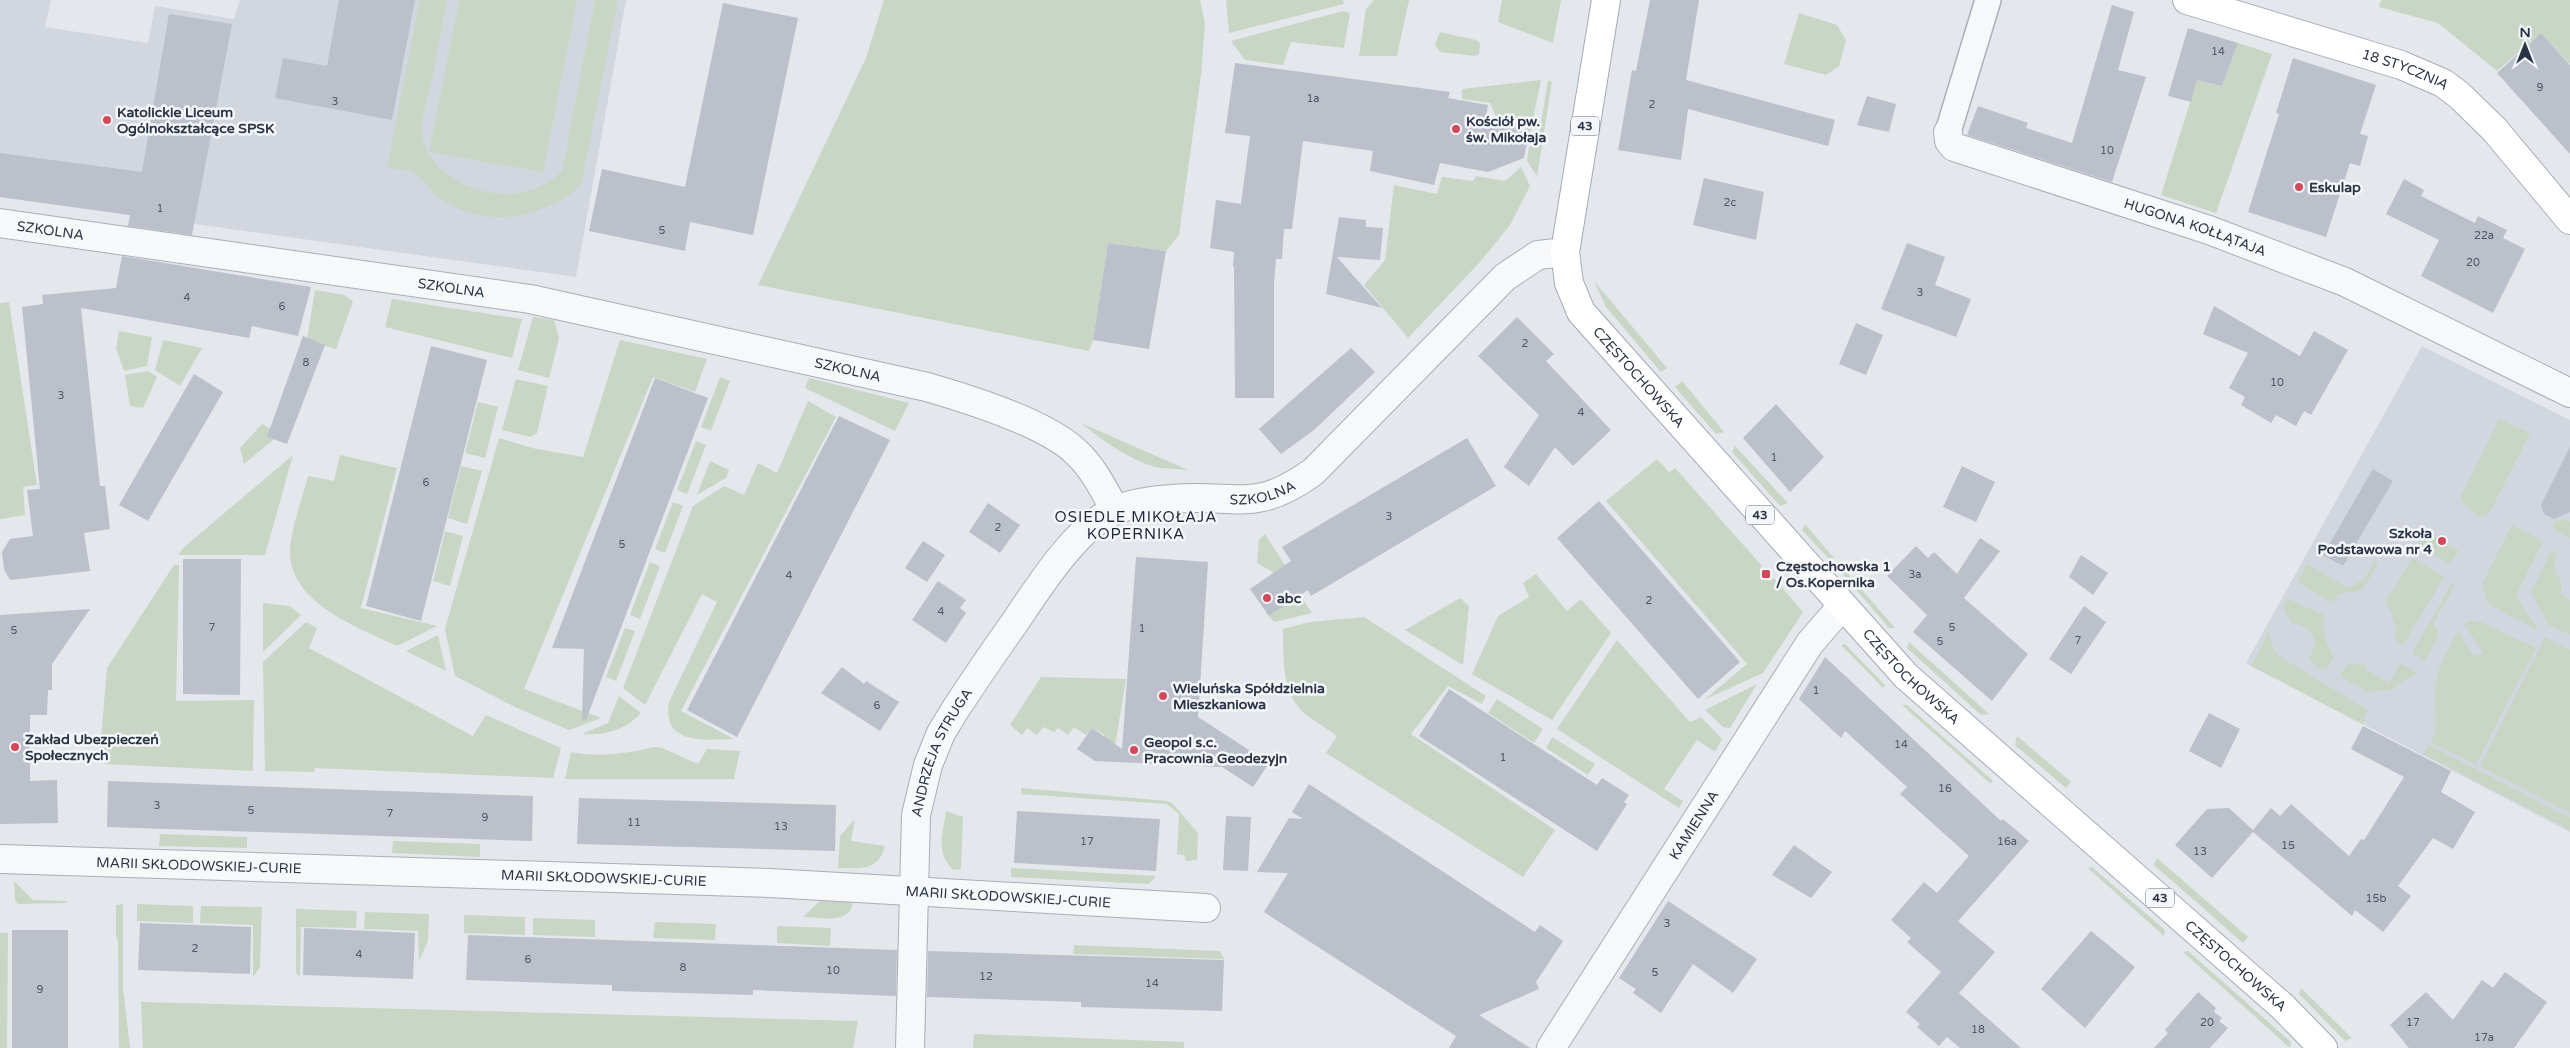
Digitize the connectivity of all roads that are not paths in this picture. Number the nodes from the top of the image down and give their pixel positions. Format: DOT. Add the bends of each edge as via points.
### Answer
graph roads {
  1 [pos="1606,0"];
  2 [pos="1988,0"];
  3 [pos="2187,0"];
  4 [pos="1948,132"];
  5 [pos="2570,220"];
  6 [pos="0,223"];
  7 [pos="1565,252"];
  8 [pos="2570,393"];
  9 [pos="1115,510"];
  10 [pos="1842,606"];
  11 [pos="0,859"];
  12 [pos="912,892"];
  13 [pos="1206,908"];
  14 [pos="910,1048"];
  15 [pos="1552,1048"];
  16 [pos="2323,1048"];
  1 -- 7 [label="main road, 43"];
  2 -- 4 [label="street, HUGONA KOŁŁĄTAJA"];
  3 -- 5 [label="main road, 18 STYCZNIA" via="2401,65 2443,83 2494,129"];
  4 -- 8 [label="street, HUGONA KOŁŁĄTAJA" via="1954,148 2209,230 2345,282"];
  6 -- 9 [label="street, SZKOLNA" via="530,299 927,386 1010,416 1063,442 1089,466"];
  7 -- 9 [label="street, SZKOLNA" via="1538,255 1505,277 1313,472 1292,488 1242,501 1173,498"];
  7 -- 10 [label="main road, CZĘSTOCHOWSKA / 43" via="1569,283 1581,312"];
  9 -- 12 [label="street, ANDRZEJA STRUGA" via="1075,542 1049,573 941,733 928,765 916,815"];
  10 -- 15 [label="street, KAMIENNA" via="1810,643"];
  10 -- 16 [label="main road, CZĘSTOCHOWSKA / 43" via="1906,676 2283,1007"];
  11 -- 12 [label="street, MARII SKŁODOWSKIEJ-CURIE" via="604,877"];
  12 -- 13 [label="street, MARII SKŁODOWSKIEJ-CURIE"];
  12 -- 14 [label="street, ANDRZEJA STRUGA"];
}
